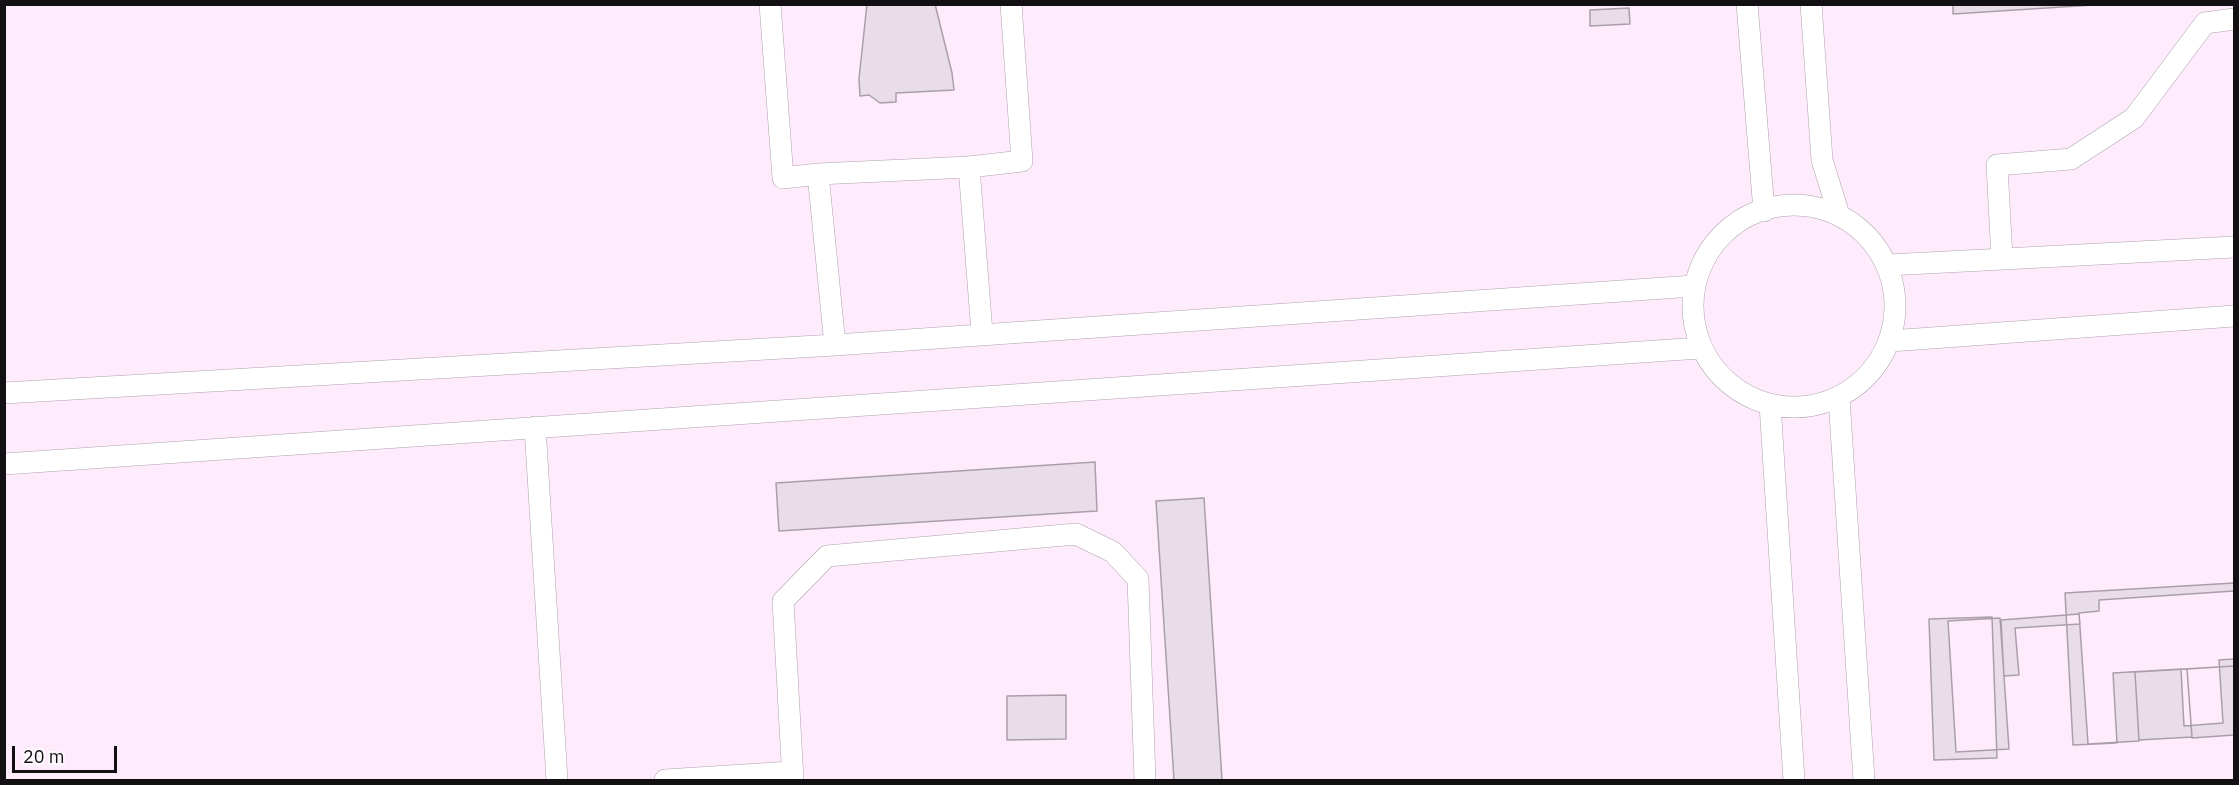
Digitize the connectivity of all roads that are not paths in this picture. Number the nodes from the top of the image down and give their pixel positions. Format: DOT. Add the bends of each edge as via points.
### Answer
graph roads {
  1 [pos="770,4"];
  2 [pos="1011,4"];
  3 [pos="1747,4"];
  4 [pos="1811,4"];
  5 [pos="2235,19"];
  6 [pos="969,167"];
  7 [pos="818,174"];
  8 [pos="1764,211"];
  9 [pos="1839,215"];
  10 [pos="2235,247"];
  11 [pos="2002,260"];
  12 [pos="1888,265"];
  13 [pos="1694,286"];
  14 [pos="2235,316"];
  15 [pos="982,333"];
  16 [pos="1890,341"];
  17 [pos="835,345"];
  18 [pos="1700,348"];
  19 [pos="4,393"];
  20 [pos="1839,398"];
  21 [pos="1770,404"];
  22 [pos="535,427"];
  23 [pos="4,464"];
  24 [pos="793,776"];
  25 [pos="557,780"];
  26 [pos="664,780"];
  27 [pos="1145,780"];
  28 [pos="1794,780"];
  29 [pos="1864,780"];
  1 -- 7 [label="lane" via="783,178"];
  2 -- 6 [label="lane" via="1022,161"];
  3 -- 8 [label="lane"];
  4 -- 9 [label="lane" via="1822,160"];
  5 -- 11 [label="lane" via="2205,23 2134,118 2071,159 1997,165"];
  6 -- 7 [label="lane"];
  6 -- 15 [label="lane"];
  7 -- 17 [label="lane"];
  8 -- 9 [label="lane" via="1811,206"];
  8 -- 13 [label="lane" via="1740,219 1713,243"];
  9 -- 12 [label="lane" via="1868,236"];
  10 -- 11 [label="lane"];
  11 -- 12 [label="lane"];
  12 -- 16 [label="lane" via="1897,306"];
  13 -- 15 [label="lane"];
  13 -- 18 [label="lane" via="1693,322"];
  14 -- 16 [label="lane"];
  15 -- 17 [label="lane"];
  16 -- 20 [label="lane" via="1867,377"];
  17 -- 19 [label="lane"];
  18 -- 21 [label="lane" via="1720,377 1755,401"];
  18 -- 22 [label="lane"];
  20 -- 21 [label="lane" via="1790,409"];
  20 -- 29 [label="lane"];
  21 -- 28 [label="lane"];
  22 -- 23 [label="lane"];
  22 -- 25 [label="lane"];
  24 -- 26 [label="lane"];
  24 -- 27 [label="lane" via="783,601 827,556 1076,534 1113,552 1138,579"];
}
